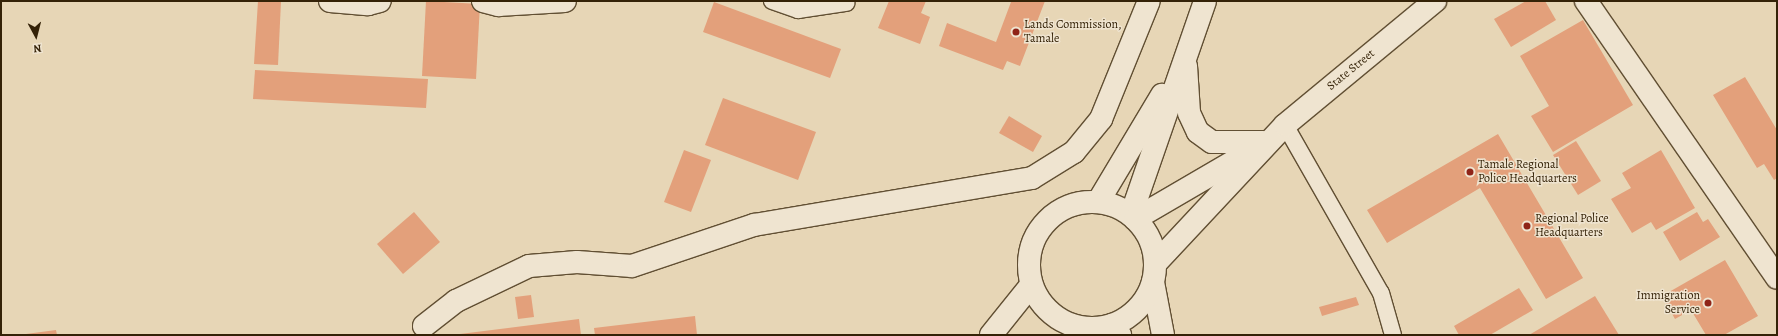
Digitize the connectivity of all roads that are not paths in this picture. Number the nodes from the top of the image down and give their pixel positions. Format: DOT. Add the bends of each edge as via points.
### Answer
graph roads {
  1 [pos="330,1"];
  2 [pos="380,1"];
  3 [pos="483,1"];
  4 [pos="564,1"];
  5 [pos="772,1"];
  6 [pos="1150,1"];
  7 [pos="1205,1"];
  8 [pos="1435,1"];
  9 [pos="1586,1"];
  10 [pos="846,3"];
  11 [pos="1185,56"];
  12 [pos="1284,125"];
  13 [pos="1268,141"];
  14 [pos="1098,202"];
  15 [pos="1133,217"];
  16 [pos="1154,273"];
  17 [pos="1777,278"];
  18 [pos="1031,285"];
  19 [pos="1072,325"];
  20 [pos="424,326"];
  21 [pos="1116,330"];
  22 [pos="991,335"];
  23 [pos="1051,335"];
  24 [pos="1162,335"];
  25 [pos="1393,335"];
  1 -- 2 [label="street" via="368,4"];
  3 -- 4 [label="street" via="498,5"];
  5 -- 10 [label="lane" via="798,10"];
  6 -- 20 [label="street" via="1101,119 1074,152 1032,178 754,225 632,266 577,262 529,266 456,301"];
  7 -- 11 [label="street"];
  8 -- 12 [label="street, State Street"];
  9 -- 17 [label="street"];
  11 -- 13 [label="street" via="1189,113 1198,132 1212,142"];
  11 -- 14 [label="street"];
  11 -- 15 [label="street"];
  12 -- 13 [label="street, State Street"];
  12 -- 25 [label="lane" via="1381,293"];
  13 -- 15 [label="street, State Street"];
  13 -- 16 [label="street, State Street"];
  14 -- 15 [label="street"];
  14 -- 18 [label="street" via="1063,209 1037,233 1028,267"];
  15 -- 16 [label="street" via="1153,248"];
  16 -- 21 [label="street" via="1135,310"];
  16 -- 24 [label="street"];
  18 -- 19 [label="street" via="1040,303 1054,317"];
  18 -- 22 [label="street"];
  19 -- 21 [label="street"];
  19 -- 23 [label="street"];
}
